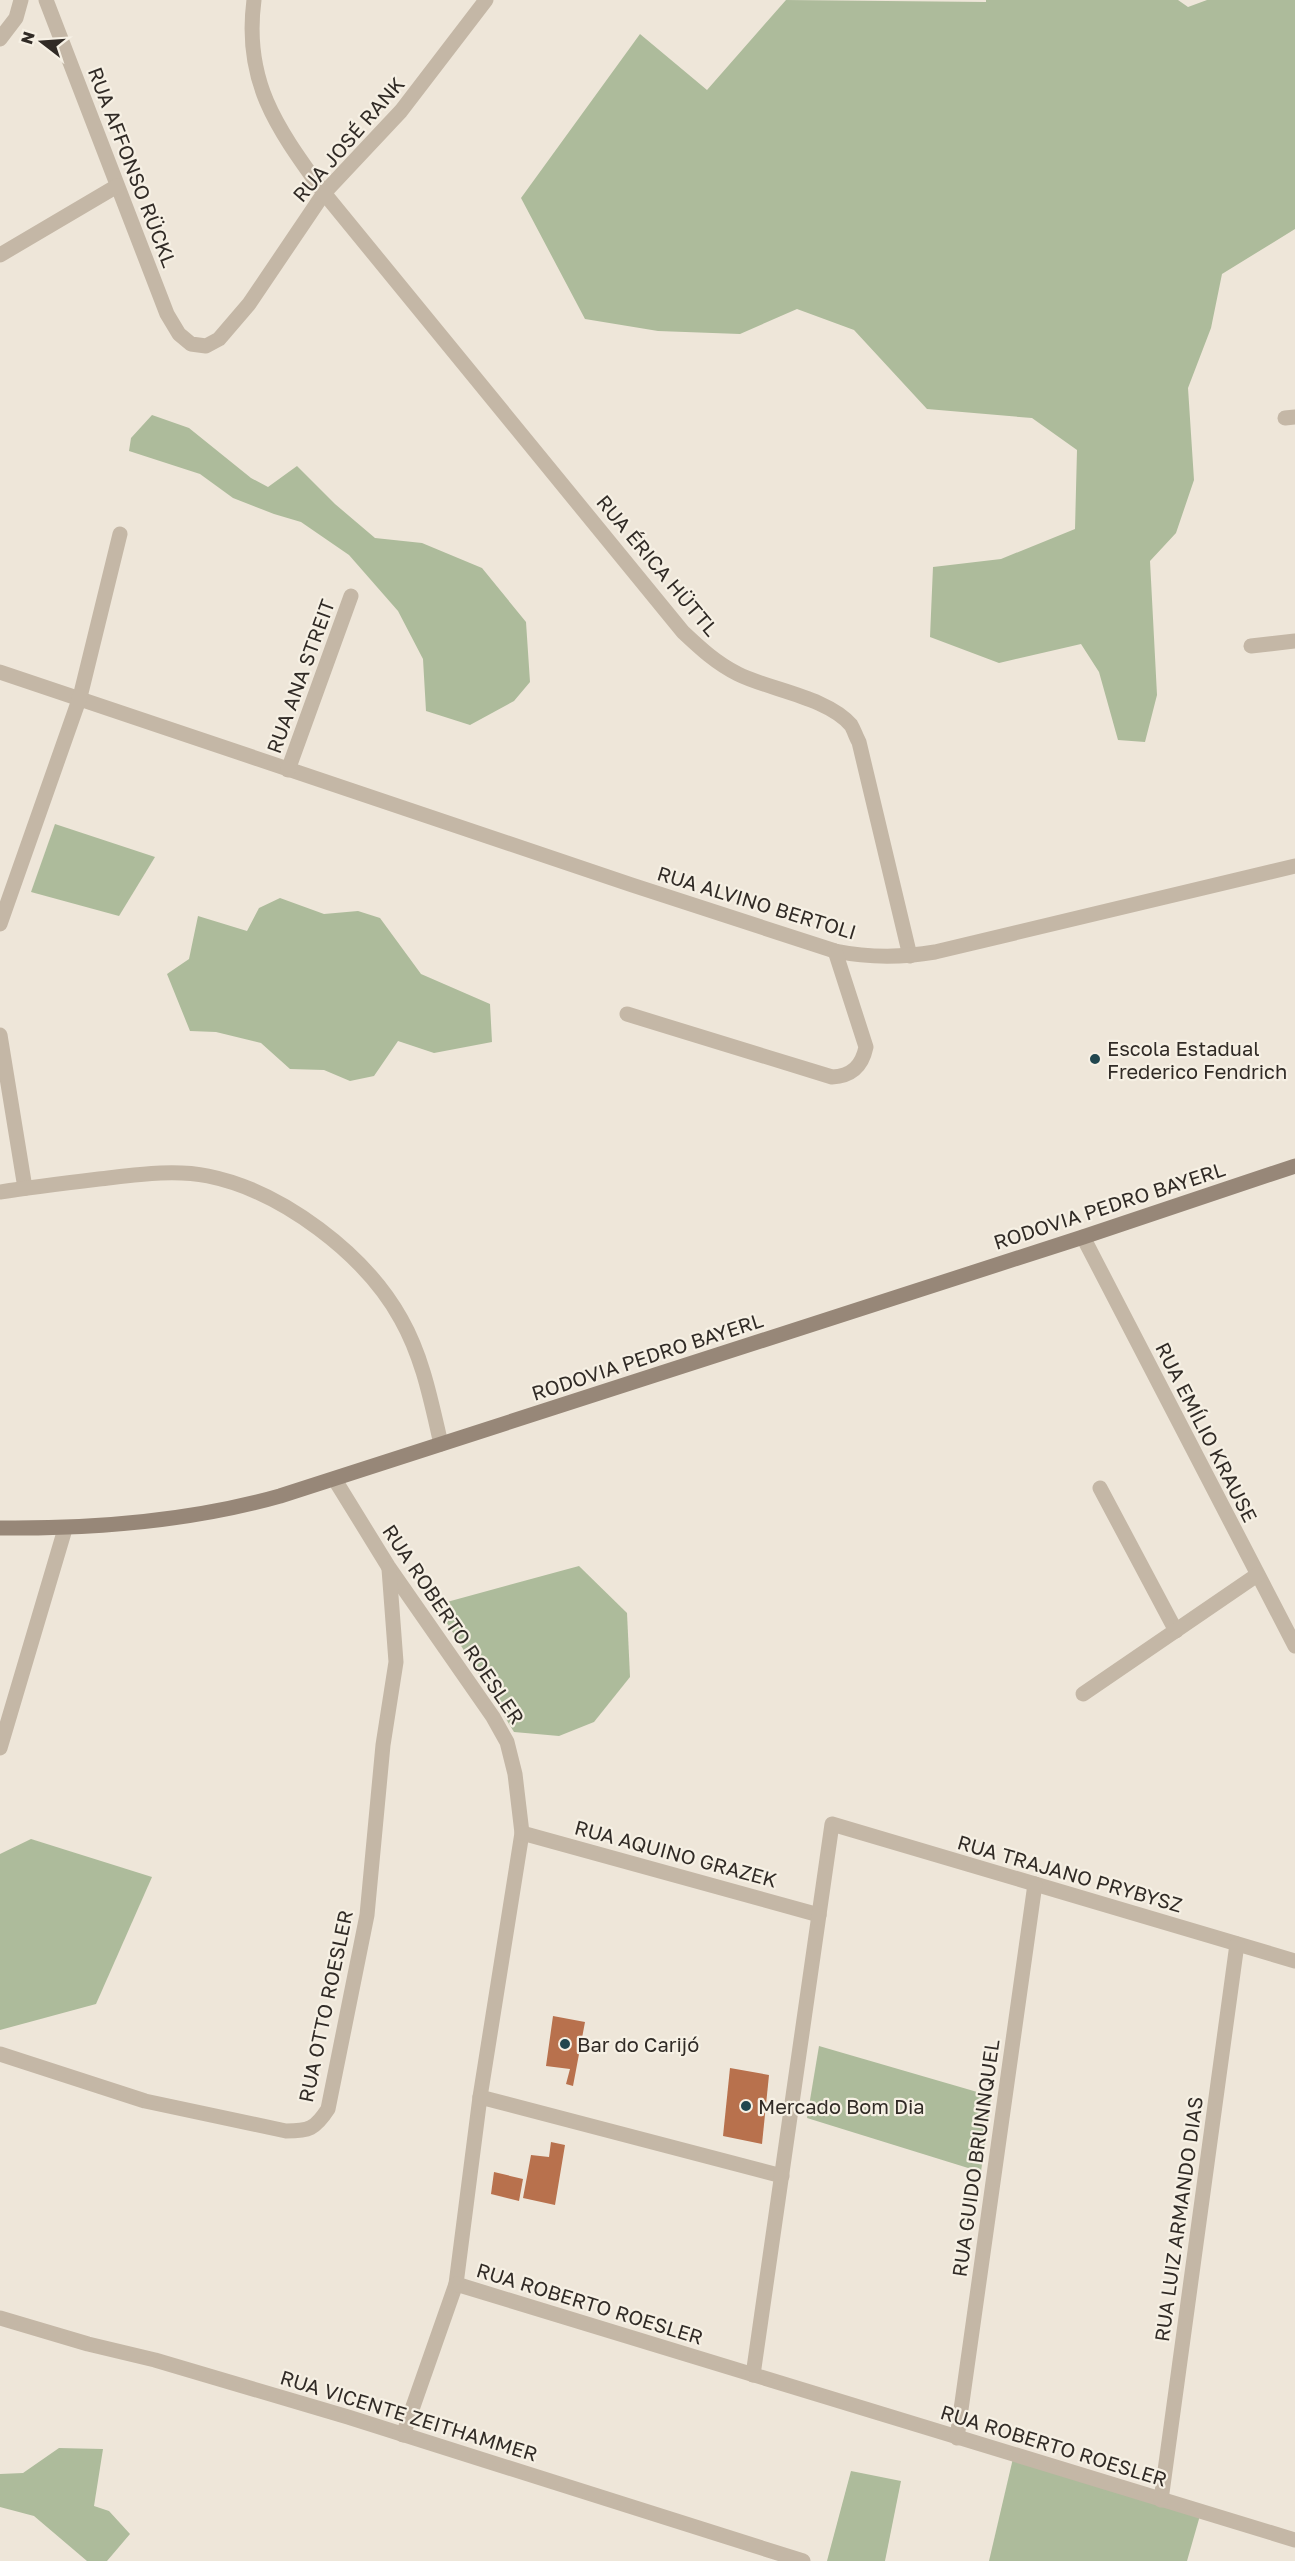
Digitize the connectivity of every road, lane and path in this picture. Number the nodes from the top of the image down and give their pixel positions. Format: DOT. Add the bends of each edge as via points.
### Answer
graph roads {
  1 [pos="21,0"];
  2 [pos="46,0"];
  3 [pos="254,0"];
  4 [pos="486,0"];
  5 [pos="0,39"];
  6 [pos="117,186"];
  7 [pos="324,193"];
  8 [pos="0,255"];
  9 [pos="190,344"];
  10 [pos="120,534"];
  11 [pos="351,596"];
  12 [pos="1295,641"];
  13 [pos="1251,646"];
  14 [pos="0,672"];
  15 [pos="80,697"];
  16 [pos="288,770"];
  17 [pos="1295,867"];
  18 [pos="0,924"];
  19 [pos="835,951"];
  20 [pos="910,956"];
  21 [pos="627,1014"];
  22 [pos="0,1035"];
  23 [pos="1295,1166"];
  24 [pos="25,1188"];
  25 [pos="0,1192"];
  26 [pos="1083,1237"];
  27 [pos="441,1444"];
  28 [pos="335,1480"];
  29 [pos="1100,1488"];
  30 [pos="0,1528"];
  31 [pos="65,1529"];
  32 [pos="388,1566"];
  33 [pos="1257,1575"];
  34 [pos="1176,1631"];
  35 [pos="1295,1646"];
  36 [pos="1083,1694"];
  37 [pos="0,1748"];
  38 [pos="522,1833"];
  39 [pos="1035,1884"];
  40 [pos="819,1915"];
  41 [pos="1237,1944"];
  42 [pos="1295,1961"];
  43 [pos="0,2054"];
  44 [pos="480,2097"];
  45 [pos="782,2176"];
  46 [pos="456,2284"];
  47 [pos="0,2318"];
  48 [pos="753,2375"];
  49 [pos="403,2435"];
  50 [pos="957,2438"];
  51 [pos="1161,2500"];
  52 [pos="1295,2541"];
  53 [pos="803,2561"];
  1 -- 5 [label="street" via="16,18"];
  2 -- 6 [label="street, RUA AFFONSO RÜCKL"];
  3 -- 7 [label="street, RUA ÉRICA HÜTTL" via="251,41 264,98 289,145"];
  4 -- 7 [label="street, RUA JOSÉ RANK" via="401,111"];
  6 -- 8 [label="street"];
  6 -- 9 [label="street, RUA AFFONSO RÜCKL" via="167,314"];
  7 -- 9 [label="street, RUA JOSÉ RANK" via="232,325 206,346"];
  7 -- 20 [label="street, RUA ÉRICA HÜTTL" via="683,632 713,660 822,706 852,726"];
  10 -- 15 [label="street"];
  11 -- 16 [label="street, RUA ANA STREIT"];
  12 -- 13 [label="street"];
  14 -- 15 [label="street, RUA ALVINO BERTOLI"];
  15 -- 16 [label="street, RUA ALVINO BERTOLI"];
  15 -- 18 [label="street"];
  16 -- 19 [label="street, RUA ALVINO BERTOLI"];
  17 -- 20 [label="street, RUA ALVINO BERTOLI"];
  19 -- 20 [label="street, RUA ALVINO BERTOLI" via="884,958"];
  19 -- 21 [label="street" via="866,1047 864,1058 846,1076 832,1077"];
  22 -- 24 [label="street"];
  23 -- 26 [label="main road, RODOVIA PEDRO BAYERL"];
  24 -- 25 [label="street"];
  24 -- 27 [label="street" via="154,1173 207,1176 240,1185 307,1219 365,1267 401,1318 425,1373"];
  26 -- 27 [label="main road, RODOVIA PEDRO BAYERL"];
  26 -- 33 [label="street, RUA EMÍLIO KRAUSE"];
  27 -- 28 [label="main road, RODOVIA PEDRO BAYERL"];
  28 -- 31 [label="main road, RODOVIA PEDRO BAYERL" via="217,1512"];
  28 -- 32 [label="street, RUA ROBERTO ROESLER"];
  29 -- 34 [label="street"];
  30 -- 31 [label="main road, RODOVIA PEDRO BAYERL"];
  31 -- 37 [label="street"];
  32 -- 38 [label="street, RUA ROBERTO ROESLER" via="507,1742"];
  32 -- 43 [label="street, RUA OTTO ROESLER" via="396,1662 383,1745 367,1916 328,2109 319,2123 306,2131 286,2131 145,2101"];
  33 -- 34 [label="street"];
  33 -- 35 [label="street, RUA EMÍLIO KRAUSE"];
  34 -- 36 [label="street"];
  38 -- 40 [label="street, RUA AQUINO GRAZEK"];
  38 -- 44 [label="street, RUA ROBERTO ROESLER"];
  39 -- 40 [label="street, RUA TRAJANO PRYBYSZ" via="832,1824"];
  39 -- 41 [label="street, RUA TRAJANO PRYBYSZ"];
  39 -- 50 [label="street, RUA GUIDO BRUNNQUEL"];
  40 -- 45 [label="street"];
  41 -- 42 [label="street, RUA TRAJANO PRYBYSZ"];
  41 -- 51 [label="street, RUA LUIZ ARMANDO DIAS"];
  44 -- 45 [label="street"];
  44 -- 46 [label="street, RUA ROBERTO ROESLER"];
  45 -- 48 [label="street"];
  46 -- 48 [label="street, RUA ROBERTO ROESLER"];
  46 -- 49 [label="street"];
  47 -- 49 [label="street, RUA VICENTE ZEITHAMMER"];
  48 -- 50 [label="street, RUA ROBERTO ROESLER"];
  49 -- 53 [label="street, RUA VICENTE ZEITHAMMER"];
  50 -- 51 [label="street, RUA ROBERTO ROESLER"];
  51 -- 52 [label="street, RUA ROBERTO ROESLER"];
}
